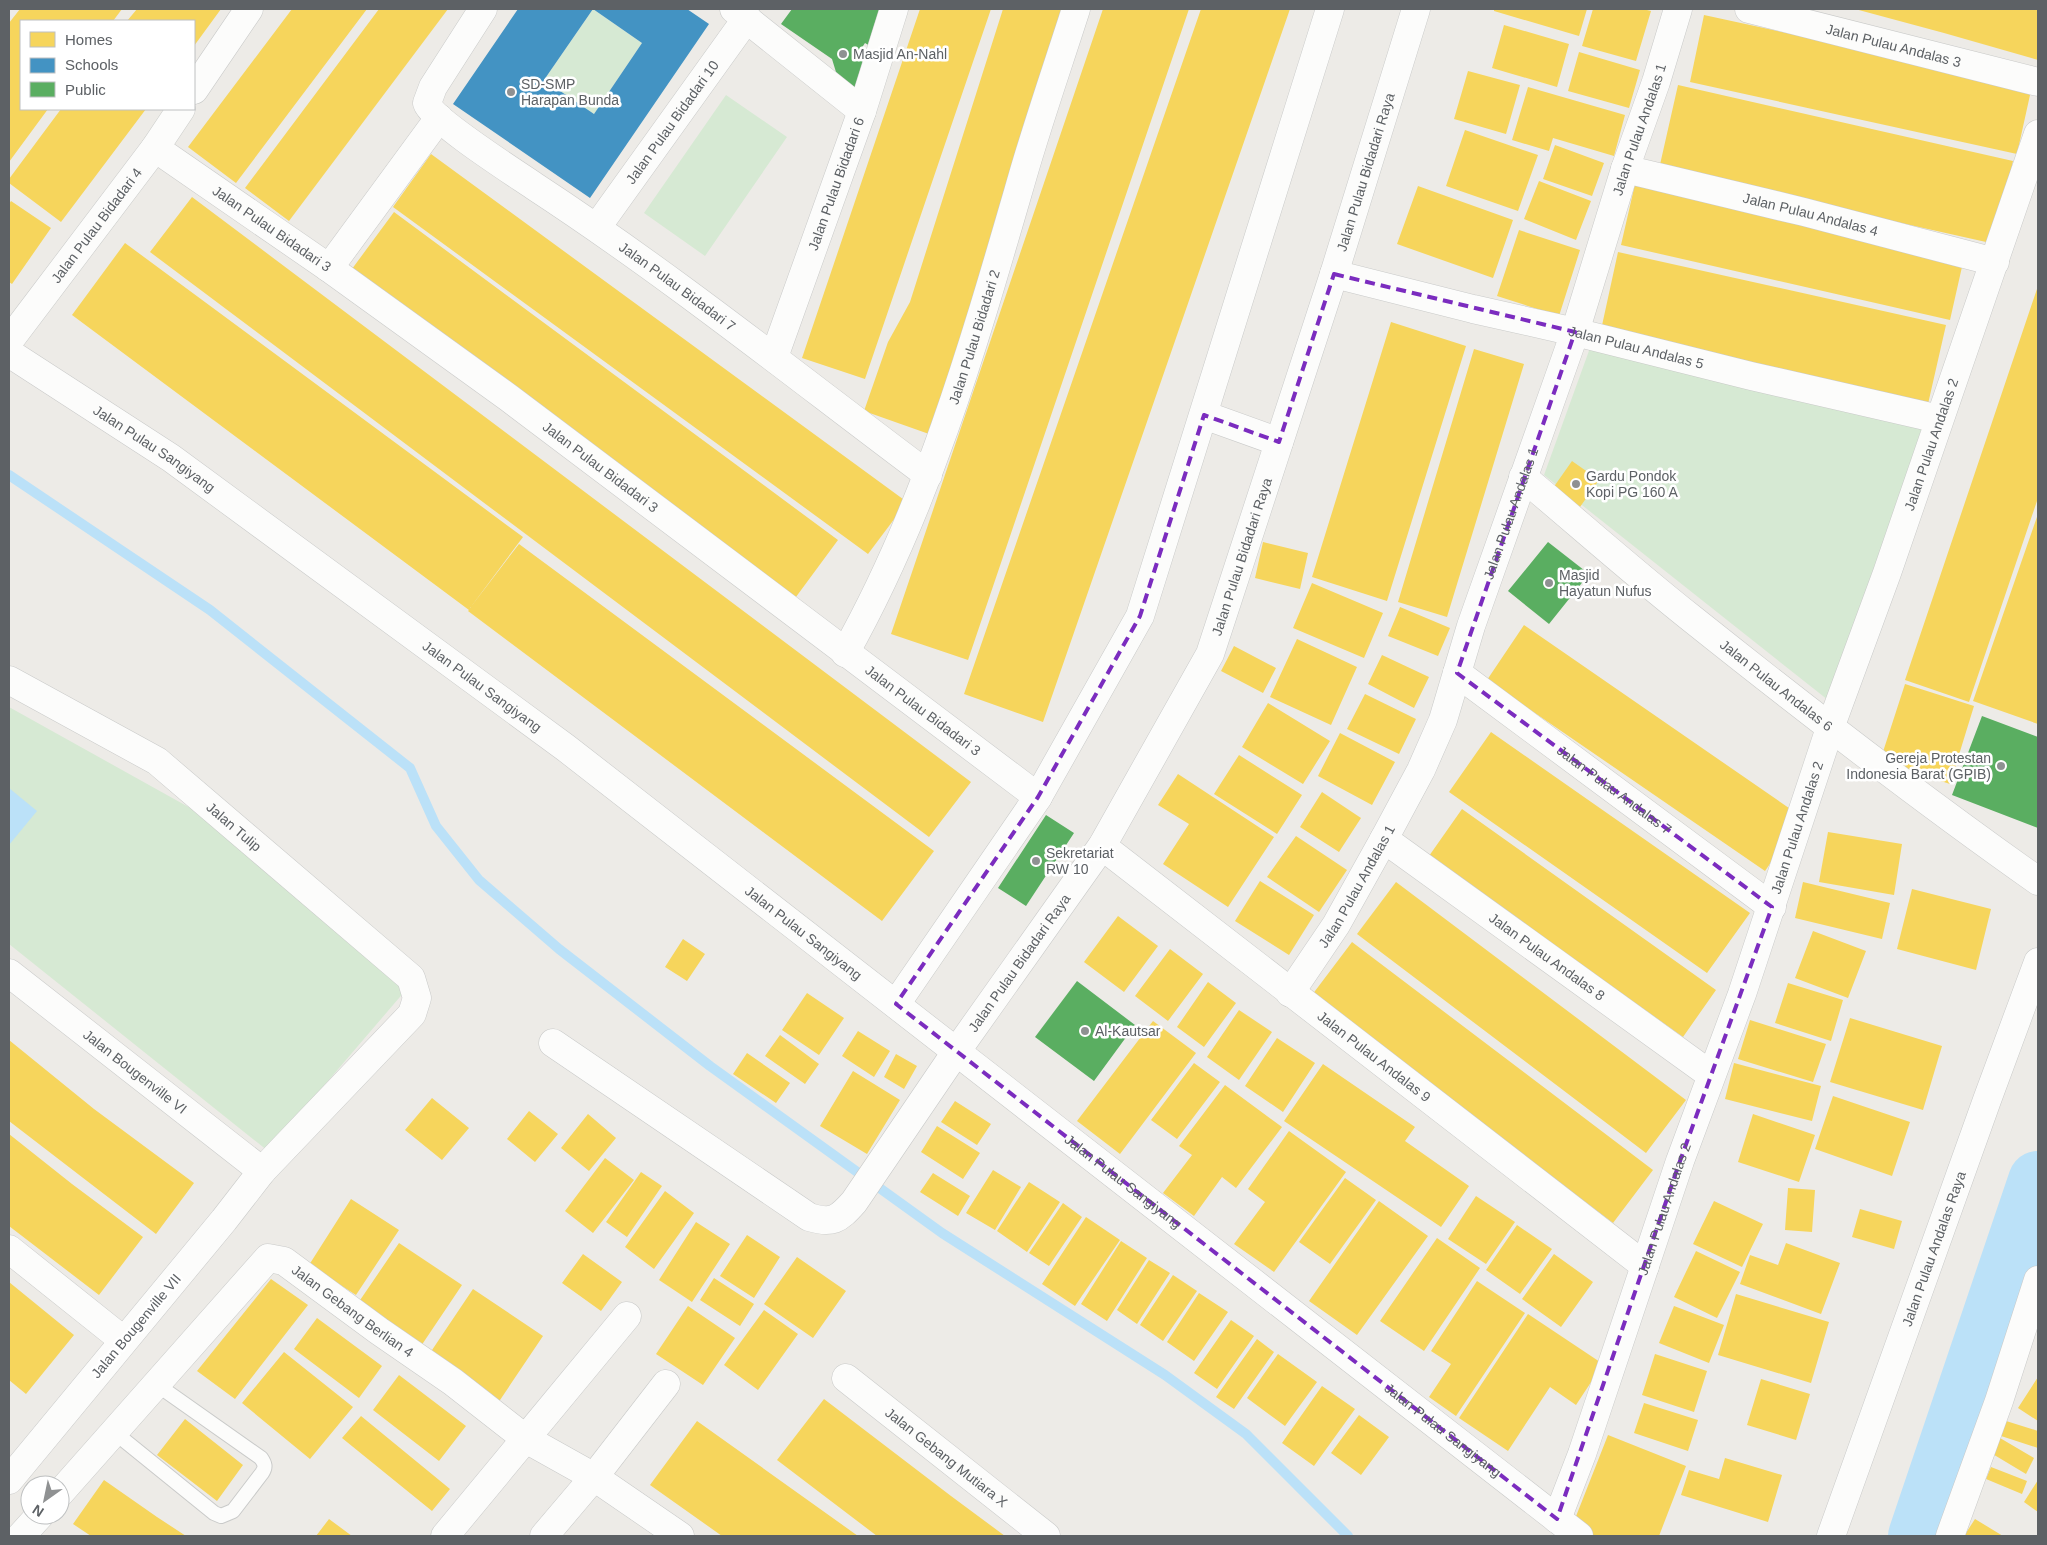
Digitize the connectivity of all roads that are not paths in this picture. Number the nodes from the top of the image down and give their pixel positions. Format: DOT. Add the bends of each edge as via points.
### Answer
graph roads {
  1 [pos="248,9"];
  2 [pos="483,9"];
  3 [pos="894,9"];
  4 [pos="1076,9"];
  5 [pos="1330,9"];
  6 [pos="1416,9"];
  7 [pos="1678,9"];
  8 [pos="1749,9"];
  9 [pos="741,13"];
  10 [pos="2038,82"];
  11 [pos="195,88"];
  12 [pos="180,110"];
  13 [pos="433,111"];
  14 [pos="862,111"];
  15 [pos="2038,134"];
  16 [pos="155,148"];
  17 [pos="1625,169"];
  18 [pos="597,227"];
  19 [pos="1995,262"];
  20 [pos="329,268"];
  21 [pos="1334,274"];
  22 [pos="1575,332"];
  23 [pos="9,341"];
  24 [pos="9,353"];
  25 [pos="774,357"];
  26 [pos="1204,415"];
  27 [pos="1939,419"];
  28 [pos="1279,442"];
  29 [pos="928,475"];
  30 [pos="1523,477"];
  31 [pos="845,653"];
  32 [pos="1457,673"];
  33 [pos="9,680"];
  34 [pos="1830,728"];
  35 [pos="1038,797"];
  36 [pos="1384,839"];
  37 [pos="1102,846"];
  38 [pos="2038,881"];
  39 [pos="1772,907"];
  40 [pos="2038,962"];
  41 [pos="9,973"];
  42 [pos="1290,993"];
  43 [pos="896,1004"];
  44 [pos="412,1014"];
  45 [pos="554,1043"];
  46 [pos="956,1052"];
  47 [pos="1711,1075"];
  48 [pos="262,1171"];
  49 [pos="9,1249"];
  50 [pos="1645,1266"];
  51 [pos="2038,1280"];
  52 [pos="627,1316"];
  53 [pos="123,1340"];
  54 [pos="846,1378"];
  55 [pos="156,1384"];
  56 [pos="666,1384"];
  57 [pos="114,1432"];
  58 [pos="526,1439"];
  59 [pos="594,1477"];
  60 [pos="9,1480"];
  61 [pos="70,1482"];
  62 [pos="1557,1519"];
  63 [pos="31,1525"];
  64 [pos="21,1536"];
  65 [pos="445,1536"];
  66 [pos="544,1536"];
  67 [pos="680,1536"];
  68 [pos="1046,1536"];
  69 [pos="1579,1536"];
  70 [pos="1832,1536"];
  71 [pos="1950,1536"];
  1 -- 11 [label="street"];
  2 -- 13 [label="street" via="433,86"];
  3 -- 14 [label="street, Jalan Pulau Bidadari 6"];
  4 -- 29 [label="street, Jalan Pulau Bidadari 2" via="980,320"];
  5 -- 26 [label="street"];
  6 -- 21 [label="street, Jalan Pulau Bidadari Raya"];
  7 -- 17 [label="street, Jalan Pulau Andalas 1"];
  8 -- 10 [label="street, Jalan Pulau Andalas 3"];
  9 -- 14 [label="street"];
  9 -- 18 [label="street, Jalan Pulau Bidadari 10"];
  12 -- 16 [label="street, Jalan Pulau Bidadari 4"];
  13 -- 18 [label="street, Jalan Pulau Bidadari 7" via="494,160"];
  13 -- 20 [label="street"];
  14 -- 25 [label="street, Jalan Pulau Bidadari 6"];
  15 -- 19 [label="street, Jalan Pulau Andalas 2"];
  16 -- 20 [label="street, Jalan Pulau Bidadari 3"];
  16 -- 23 [label="street, Jalan Pulau Bidadari 4"];
  17 -- 19 [label="street, Jalan Pulau Andalas 4"];
  17 -- 22 [label="street, Jalan Pulau Andalas 1"];
  18 -- 25 [label="street, Jalan Pulau Bidadari 7"];
  19 -- 27 [label="street, Jalan Pulau Andalas 2"];
  20 -- 31 [label="street, Jalan Pulau Bidadari 3" via="509,398"];
  21 -- 22 [label="street, Jalan Pulau Andalas 5"];
  21 -- 28 [label="street, Jalan Pulau Bidadari Raya"];
  22 -- 27 [label="street, Jalan Pulau Andalas 5"];
  22 -- 30 [label="street, Jalan Pulau Andalas 1"];
  24 -- 43 [label="street, Jalan Pulau Sangiyang" via="170,458 459,668"];
  25 -- 29 [label="street, Jalan Pulau Bidadari 7"];
  26 -- 28 [label="street"];
  26 -- 35 [label="street" via="1140,616"];
  27 -- 34 [label="street, Jalan Pulau Andalas 2"];
  28 -- 37 [label="street, Jalan Pulau Bidadari Raya" via="1210,654"];
  29 -- 31 [label="street, Jalan Pulau Bidadari 2" via="892,561"];
  30 -- 32 [label="street, Jalan Pulau Andalas 1"];
  30 -- 34 [label="street, Jalan Pulau Andalas 6" via="1690,617"];
  31 -- 35 [label="street, Jalan Pulau Bidadari 3"];
  32 -- 36 [label="street, Jalan Pulau Andalas 1" via="1421,770"];
  32 -- 39 [label="street, Jalan Pulau Andalas 7"];
  33 -- 44 [label="street, Jalan Tulip" via="158,761 411,978 417,998"];
  34 -- 38 [label="street, Jalan Pulau Andalas 6" via="1948,818"];
  34 -- 39 [label="street, Jalan Pulau Andalas 2"];
  35 -- 43 [label="street"];
  36 -- 42 [label="street, Jalan Pulau Andalas 1" via="1336,925"];
  36 -- 47 [label="street, Jalan Pulau Andalas 8"];
  37 -- 42 [label="street, Jalan Pulau Andalas 9"];
  37 -- 46 [label="street, Jalan Pulau Bidadari Raya"];
  39 -- 47 [label="street, Jalan Pulau Andalas 2"];
  40 -- 70 [label="street, Jalan Pulau Andalas Raya"];
  41 -- 48 [label="street, Jalan Bougenville VI"];
  42 -- 50 [label="street, Jalan Pulau Andalas 9"];
  43 -- 46 [label="street, Jalan Pulau Sangiyang"];
  44 -- 48 [label="street, Jalan Bougenville VII"];
  45 -- 46 [label="street, Jalan Pulau Bidadari Raya" via="809,1217 824,1221 840,1218 854,1202"];
  46 -- 62 [label="street, Jalan Pulau Sangiyang"];
  47 -- 50 [label="street, Jalan Pulau Andalas 2"];
  48 -- 53 [label="street, Jalan Bougenville VII"];
  49 -- 53 [label="street"];
  50 -- 62 [label="street, Jalan Pulau Andalas 2"];
  51 -- 71 [label="street"];
  52 -- 58 [label="street"];
  53 -- 60 [label="street, Jalan Bougenville VII"];
  54 -- 68 [label="street, Jalan Gebang Mutiara X"];
  55 -- 57 [label="street, Jalan Gebang Berlian 4"];
  55 -- 57 [label="lane" via="264,1462 262,1473 234,1511 220,1516 214,1513"];
  55 -- 58 [label="street, Jalan Gebang Berlian 4" via="268,1258 284,1261 454,1382"];
  56 -- 59 [label="street"];
  57 -- 61 [label="street, Jalan Gebang Berlian 4"];
  58 -- 59 [label="street, Jalan Gebang Berlian 4"];
  58 -- 65 [label="street"];
  59 -- 66 [label="street"];
  59 -- 67 [label="street, Jalan Gebang Berlian 4"];
  62 -- 69 [label="street, Jalan Pulau Sangiyang"];
  63 -- 64 [label="street"];
}
